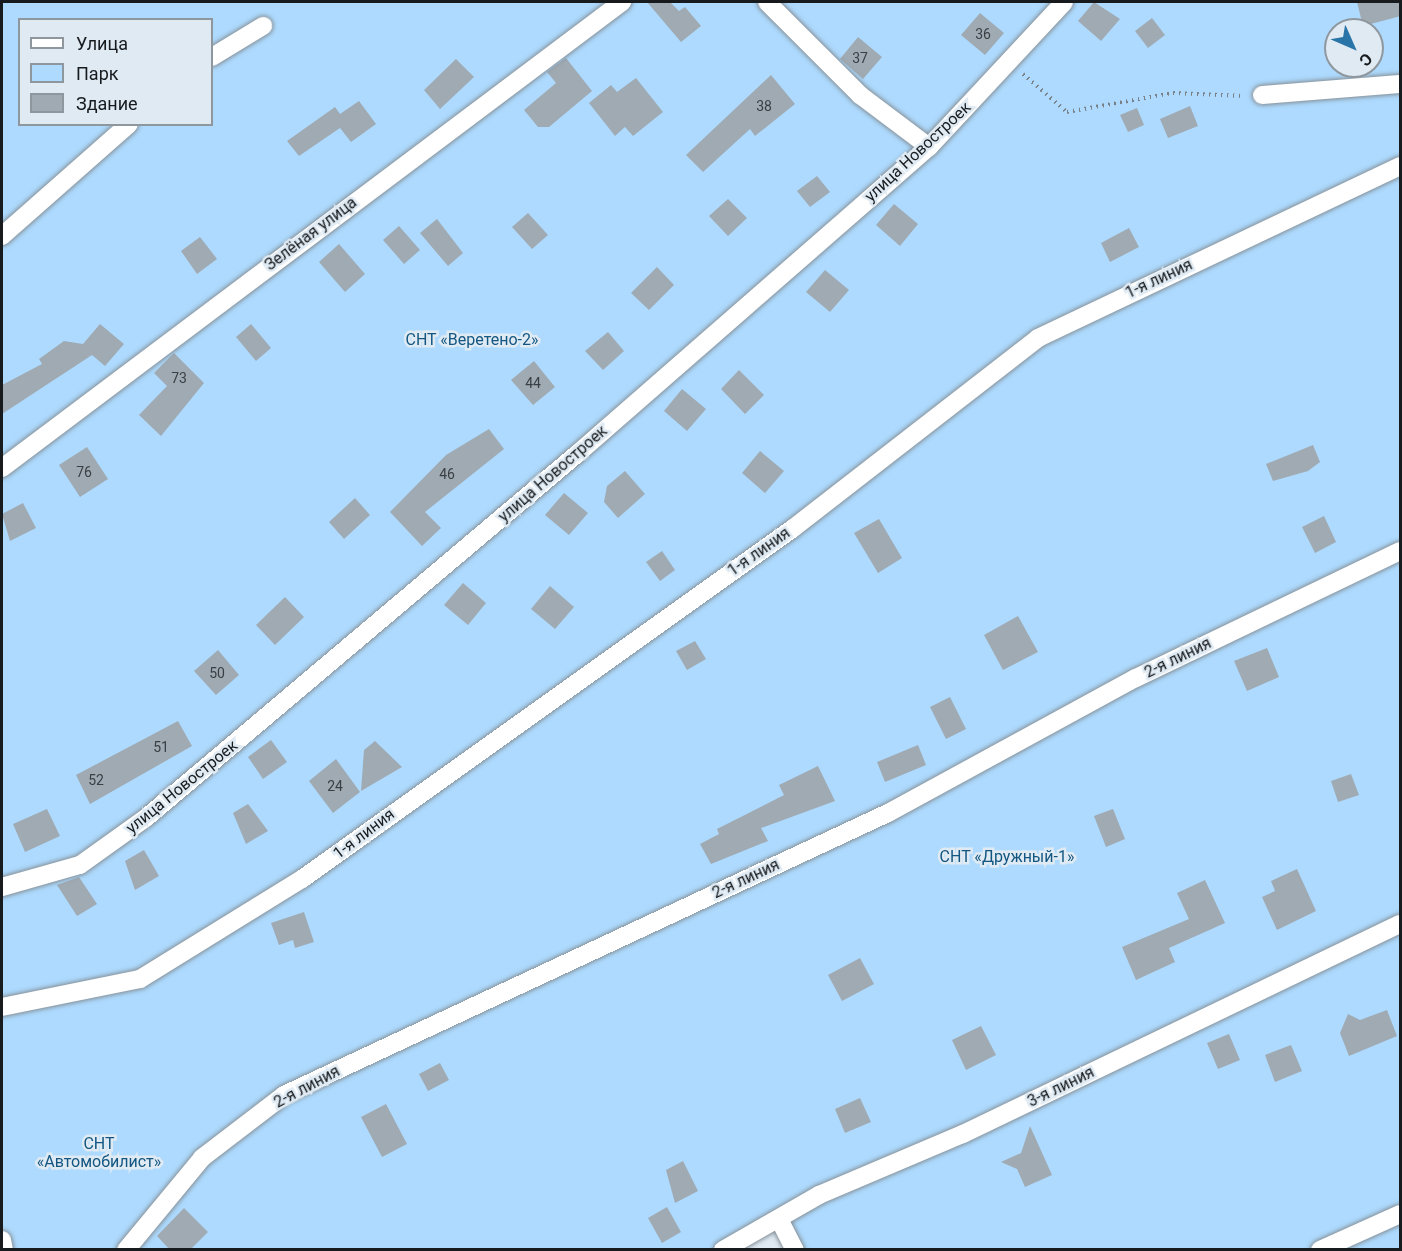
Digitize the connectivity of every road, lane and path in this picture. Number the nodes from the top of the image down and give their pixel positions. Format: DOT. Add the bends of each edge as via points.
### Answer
graph roads {
  1 [pos="622,2"];
  2 [pos="767,2"];
  3 [pos="1064,2"];
  4 [pos="263,26"];
  5 [pos="213,56"];
  6 [pos="1010,63"];
  7 [pos="1401,84"];
  8 [pos="1262,96"];
  9 [pos="127,126"];
  10 [pos="928,147"];
  11 [pos="1401,166"];
  12 [pos="2,236"];
  13 [pos="2,468"];
  14 [pos="1401,551"];
  15 [pos="2,886"];
  16 [pos="1401,924"];
  17 [pos="2,1007"];
  18 [pos="1401,1214"];
  19 [pos="780,1221"];
  20 [pos="2,1240"];
  21 [pos="4,1250"];
  22 [pos="126,1250"];
  23 [pos="723,1250"];
  24 [pos="795,1250"];
  25 [pos="1320,1250"];
  1 -- 13 [label="street, Зелёная улица"];
  2 -- 10 [label="street" via="860,95"];
  3 -- 6 [label="street, улица Новостроек"];
  4 -- 5 [label="street"];
  6 -- 8 [label="path" via="1067,112 1173,93"];
  6 -- 10 [label="street, улица Новостроек"];
  7 -- 8 [label="street"];
  9 -- 12 [label="street"];
  10 -- 15 [label="street, улица Новостроек" via="577,454 147,817 80,866"];
  11 -- 17 [label="street, 1-я линия" via="1038,338 792,529 302,879 140,979"];
  14 -- 22 [label="street, 2-я линия" via="1136,678 888,813 284,1095 202,1158"];
  16 -- 19 [label="street, 3-я линия" via="963,1134 819,1195"];
  18 -- 25 [label="street"];
  19 -- 23 [label="street, 3-я линия"];
  19 -- 24 [label="street"];
  20 -- 21 [label="street"];
}
